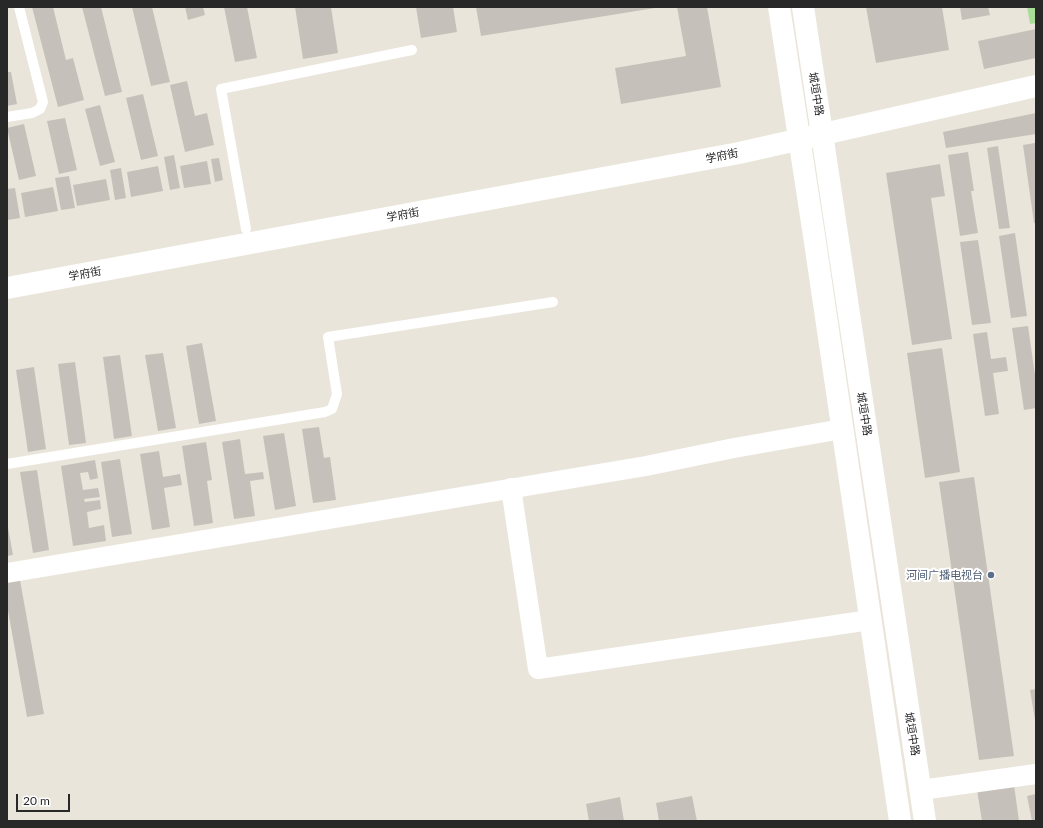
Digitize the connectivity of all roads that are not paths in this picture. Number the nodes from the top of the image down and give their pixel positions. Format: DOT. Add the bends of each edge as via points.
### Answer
graph roads {
  1 [pos="19,7"];
  2 [pos="779,7"];
  3 [pos="803,7"];
  4 [pos="412,50"];
  5 [pos="1036,86"];
  6 [pos="7,117"];
  7 [pos="822,134"];
  8 [pos="799,139"];
  9 [pos="246,229"];
  10 [pos="7,273"];
  11 [pos="7,288"];
  12 [pos="553,302"];
  13 [pos="842,429"];
  14 [pos="7,464"];
  15 [pos="511,488"];
  16 [pos="7,573"];
  17 [pos="870,620"];
  18 [pos="1036,774"];
  19 [pos="921,790"];
  20 [pos="900,821"];
  21 [pos="925,821"];
  1 -- 6 [label="lane" via="43,102 40,109 32,113"];
  2 -- 8 [label="street"];
  3 -- 7 [label="street, 城垣中路"];
  4 -- 9 [label="lane" via="221,89"];
  5 -- 7 [label="street, 学府街"];
  7 -- 8 [label="street, 学府街"];
  7 -- 19 [label="street, 城垣中路"];
  8 -- 9 [label="street, 学府街" via="736,138"];
  8 -- 11 [label="street, 学府街" via="731,154"];
  8 -- 13 [label="street"];
  9 -- 10 [label="street, 学府街"];
  12 -- 14 [label="lane" via="328,337 337,394 332,408 325,412"];
  13 -- 15 [label="street" via="646,466"];
  13 -- 17 [label="street"];
  15 -- 16 [label="street"];
  15 -- 17 [label="street" via="538,669"];
  17 -- 20 [label="street"];
  18 -- 19 [label="street"];
  19 -- 21 [label="street, 城垣中路"];
}
